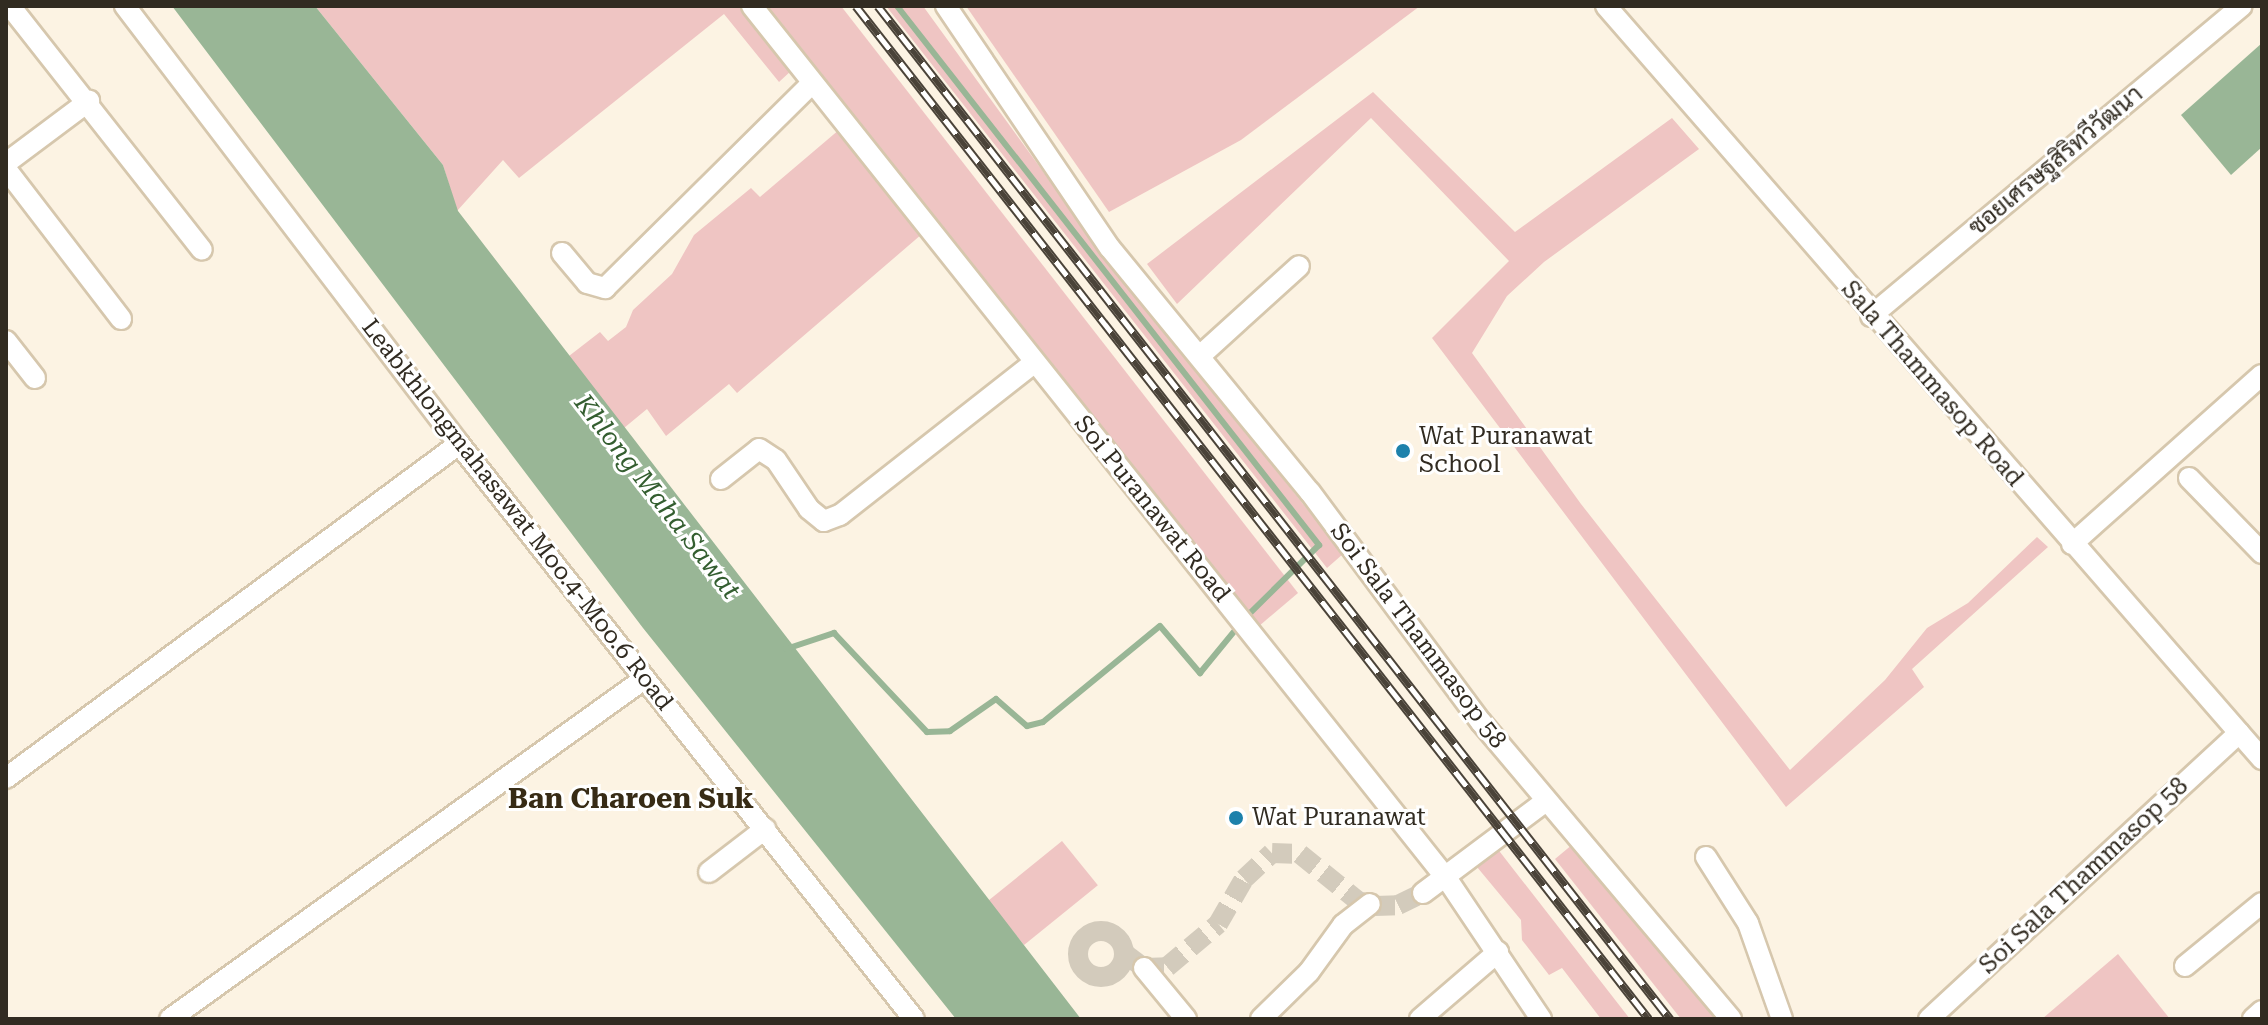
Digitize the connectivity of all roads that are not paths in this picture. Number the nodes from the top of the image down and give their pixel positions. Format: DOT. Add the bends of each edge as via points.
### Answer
graph roads {
  1 [pos="10,6"];
  2 [pos="125,6"];
  3 [pos="752,6"];
  4 [pos="946,6"];
  5 [pos="1606,6"];
  6 [pos="2242,6"];
  7 [pos="812,83"];
  8 [pos="89,101"];
  9 [pos="6,163"];
  10 [pos="6,169"];
  11 [pos="202,250"];
  12 [pos="562,253"];
  13 [pos="1299,266"];
  14 [pos="1871,316"];
  15 [pos="121,319"];
  16 [pos="6,341"];
  17 [pos="1201,355"];
  18 [pos="1034,363"];
  19 [pos="2262,375"];
  20 [pos="35,378"];
  21 [pos="459,444"];
  22 [pos="2189,478"];
  23 [pos="721,479"];
  24 [pos="2072,544"];
  25 [pos="2261,550"];
  26 [pos="644,679"];
  27 [pos="2239,733"];
  28 [pos="2262,759"];
  29 [pos="6,778"];
  30 [pos="1546,801"];
  31 [pos="765,829"];
  32 [pos="1706,857"];
  33 [pos="709,872"];
  34 [pos="1447,879"];
  35 [pos="1423,893"];
  36 [pos="2262,903"];
  37 [pos="1370,904"];
  38 [pos="1498,952"];
  39 [pos="2185,966"];
  40 [pos="1144,968"];
  41 [pos="2262,1011"];
  42 [pos="170,1019"];
  43 [pos="914,1019"];
  44 [pos="1186,1019"];
  45 [pos="1261,1019"];
  46 [pos="1420,1019"];
  47 [pos="1541,1019"];
  48 [pos="1731,1019"];
  49 [pos="1782,1019"];
  50 [pos="1929,1019"];
  51 [pos="2253,1019"];
  1 -- 8 [label="street"];
  2 -- 21 [label="street, Leabkhlongmahasawat Moo.4-Moo.6 Road"];
  3 -- 7 [label="street, Soi Puranawat Road"];
  4 -- 17 [label="street, Soi Sala Thammasop 58" via="1110,248"];
  5 -- 14 [label="street, Sala Thammasop Road"];
  6 -- 14 [label="street, ซอยเศรษฐสิริทวีวัฒนา"];
  7 -- 12 [label="street" via="605,288 587,283"];
  7 -- 18 [label="street, Soi Puranawat Road"];
  8 -- 9 [label="street"];
  8 -- 11 [label="street"];
  10 -- 15 [label="street"];
  13 -- 17 [label="street"];
  14 -- 24 [label="street, Sala Thammasop Road"];
  16 -- 20 [label="street"];
  17 -- 30 [label="street, Soi Sala Thammasop 58"];
  18 -- 23 [label="street" via="840,515 824,521 809,509 776,460 759,449"];
  18 -- 34 [label="street, Soi Puranawat Road"];
  19 -- 24 [label="street"];
  21 -- 26 [label="street, Leabkhlongmahasawat Moo.4-Moo.6 Road"];
  21 -- 29 [label="street"];
  22 -- 25 [label="street"];
  24 -- 27 [label="street, Sala Thammasop Road"];
  26 -- 31 [label="street, Leabkhlongmahasawat Moo.4-Moo.6 Road"];
  26 -- 42 [label="street"];
  27 -- 28 [label="street, Sala Thammasop Road"];
  27 -- 50 [label="street, Soi Sala Thammasop 58"];
  30 -- 34 [label="street"];
  30 -- 48 [label="street, Soi Sala Thammasop 58"];
  31 -- 33 [label="street"];
  31 -- 43 [label="street, Leabkhlongmahasawat Moo.4-Moo.6 Road"];
  32 -- 49 [label="street" via="1748,923"];
  34 -- 35 [label="street"];
  34 -- 38 [label="street, Soi Puranawat Road"];
  36 -- 39 [label="street"];
  37 -- 45 [label="street" via="1343,925 1309,972"];
  38 -- 46 [label="street"];
  38 -- 47 [label="street, Soi Puranawat Road"];
  40 -- 44 [label="street"];
  41 -- 51 [label="street"];
}
